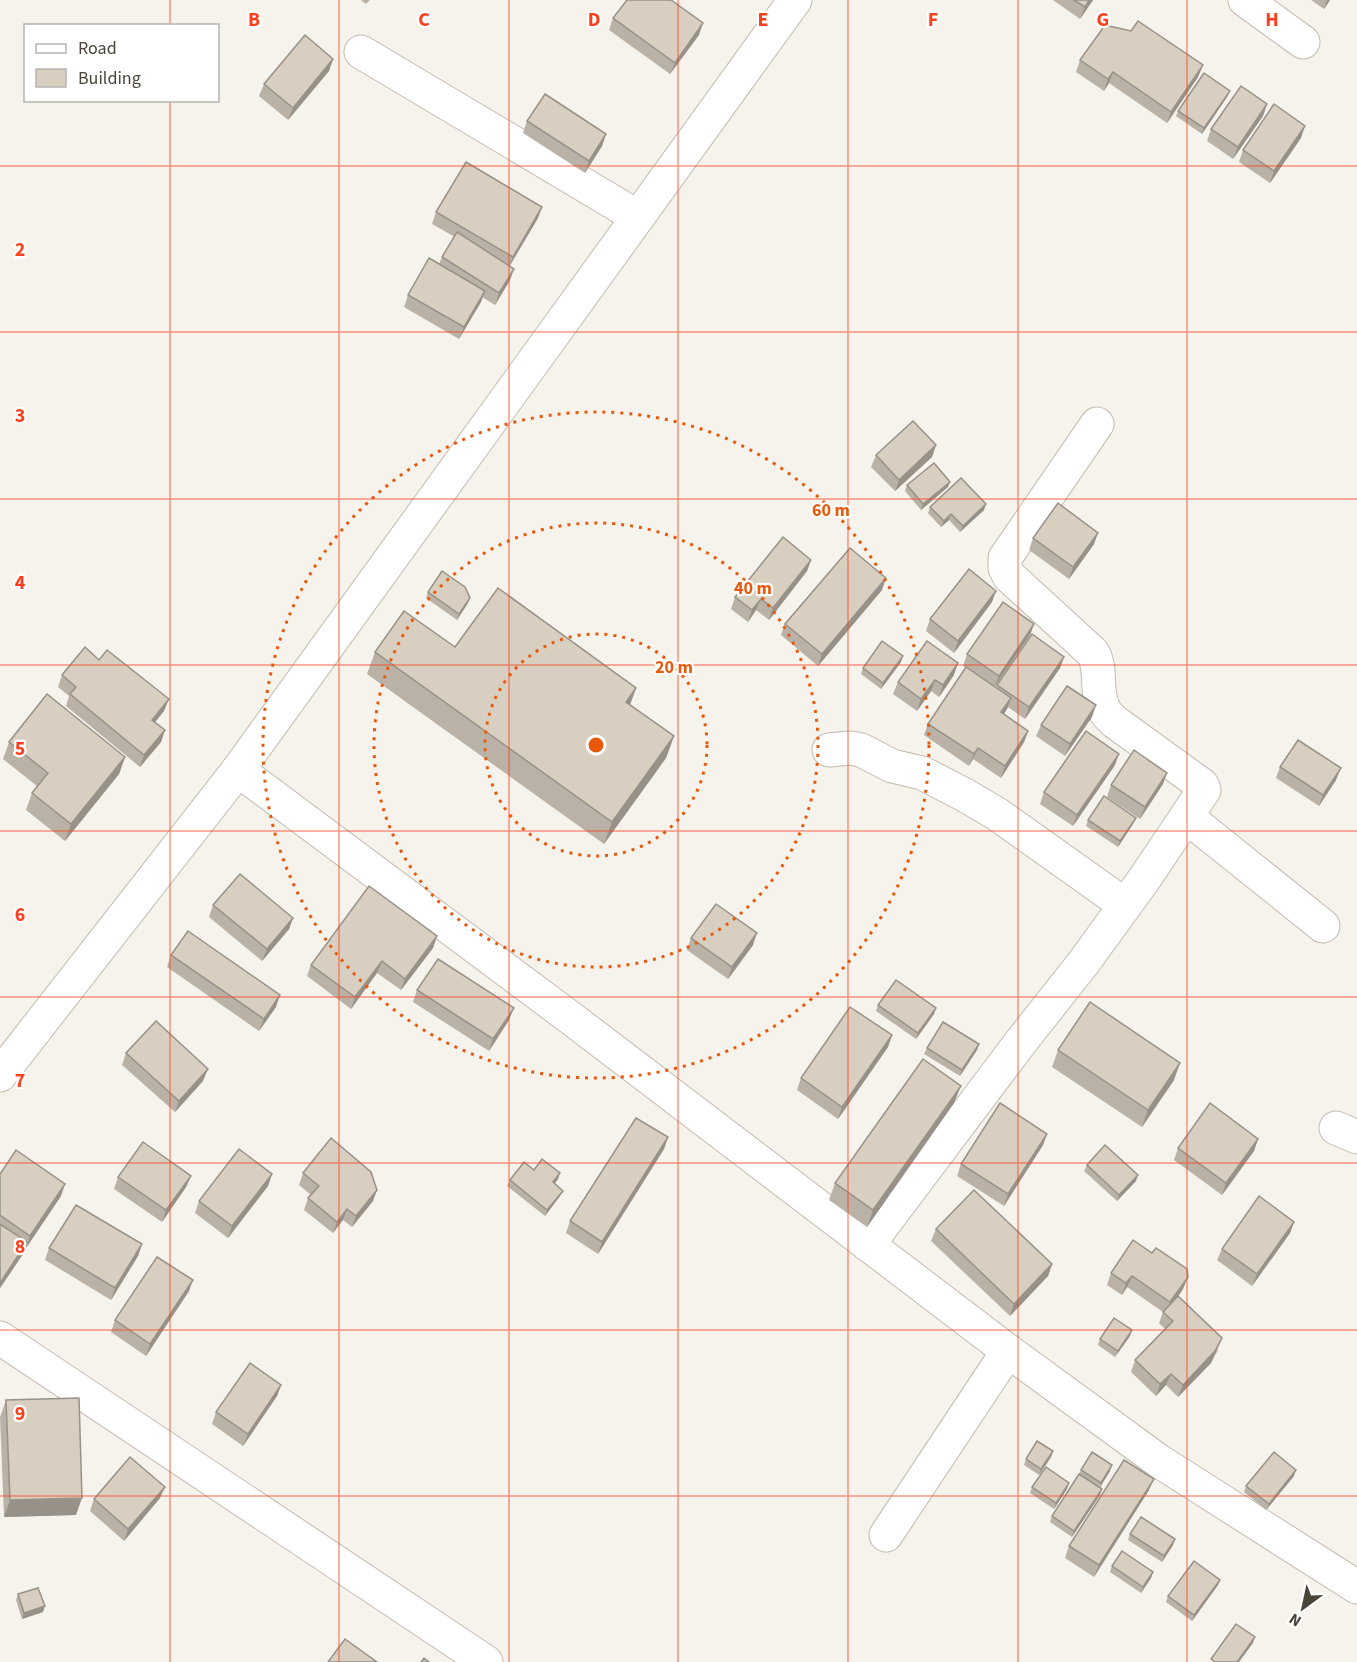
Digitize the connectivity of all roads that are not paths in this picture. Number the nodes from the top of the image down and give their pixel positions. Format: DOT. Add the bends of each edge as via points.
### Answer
graph roads {
  1 [pos="795,0"];
  2 [pos="1245,0"];
  3 [pos="1303,42"];
  4 [pos="361,52"];
  5 [pos="638,217"];
  6 [pos="1097,424"];
  7 [pos="829,750"];
  8 [pos="238,770"];
  9 [pos="1186,817"];
  10 [pos="1125,905"];
  11 [pos="1323,926"];
  12 [pos="0,1075"];
  13 [pos="868,1245"];
  14 [pos="0,1338"];
  15 [pos="1008,1351"];
  16 [pos="886,1535"];
  17 [pos="1357,1587"];
  18 [pos="486,1662"];
  1 -- 5 [label="street"];
  2 -- 3 [label="street"];
  4 -- 5 [label="street"];
  5 -- 8 [label="street"];
  6 -- 9 [label="street" via="1005,558 1005,568 1093,653 1105,711 1203,787"];
  7 -- 10 [label="street" via="861,750 892,766 922,773 963,794"];
  8 -- 12 [label="street"];
  8 -- 13 [label="street"];
  9 -- 10 [label="street"];
  9 -- 11 [label="street"];
  10 -- 13 [label="street"];
  13 -- 15 [label="street"];
  14 -- 18 [label="street"];
  15 -- 16 [label="street"];
  15 -- 17 [label="street" via="1159,1461"];
}
